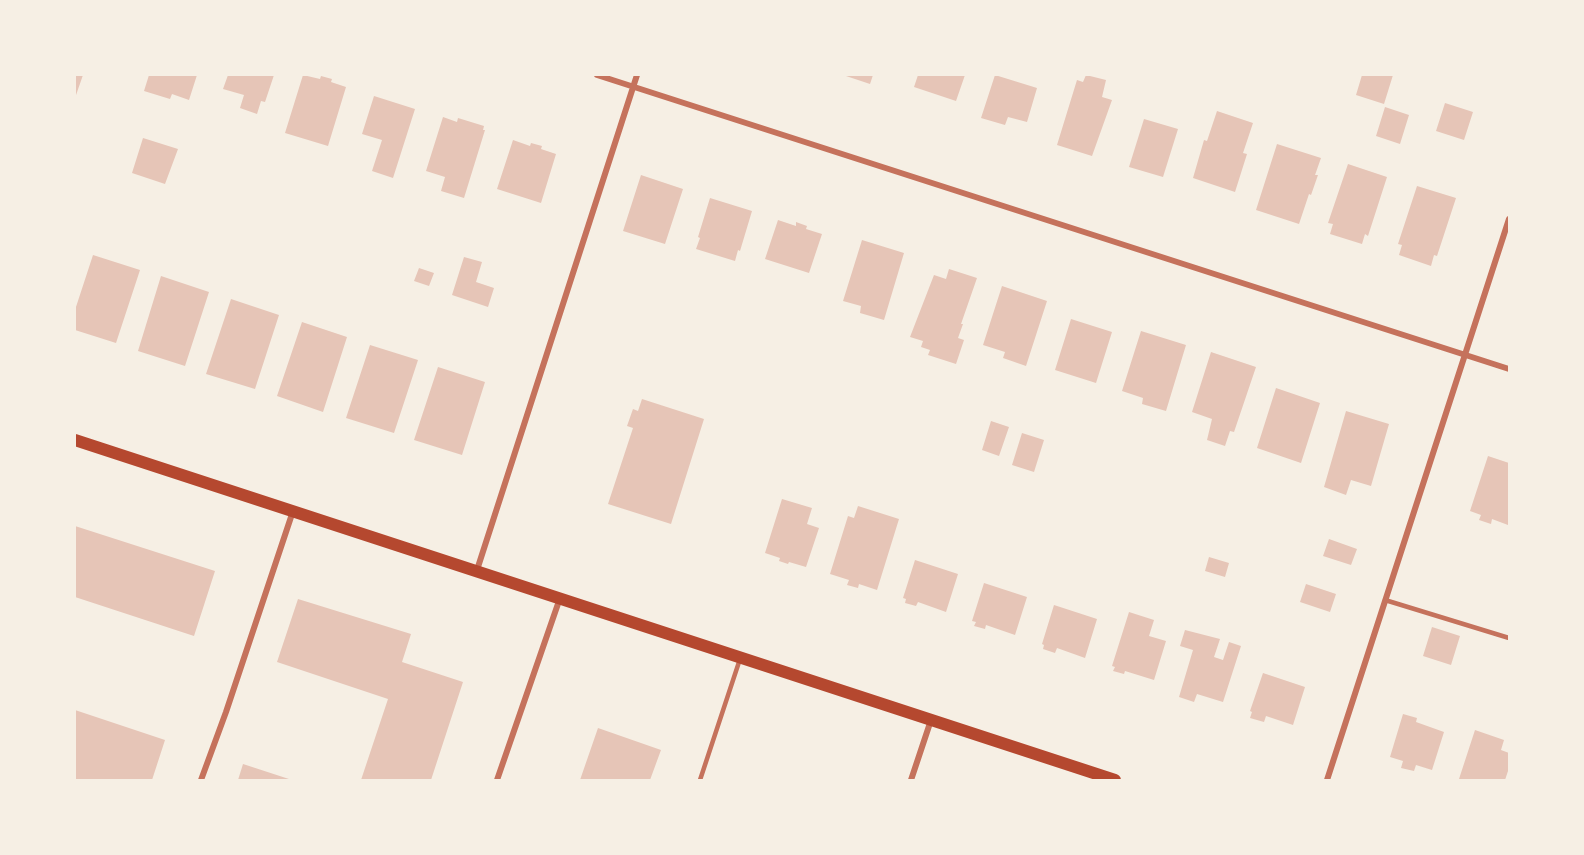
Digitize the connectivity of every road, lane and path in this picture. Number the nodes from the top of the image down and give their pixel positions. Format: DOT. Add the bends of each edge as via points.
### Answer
graph roads {
  1 [pos="597,75"];
  2 [pos="637,75"];
  3 [pos="633,87"];
  4 [pos="1509,219"];
  5 [pos="1465,354"];
  6 [pos="1509,369"];
  7 [pos="75,440"];
  8 [pos="293,511"];
  9 [pos="477,570"];
  10 [pos="560,597"];
  11 [pos="1385,600"];
  12 [pos="1509,638"];
  13 [pos="741,657"];
  14 [pos="931,720"];
  15 [pos="201,780"];
  16 [pos="497,780"];
  17 [pos="700,780"];
  18 [pos="911,780"];
  19 [pos="1115,780"];
  20 [pos="1327,780"];
  1 -- 3 [label="street"];
  2 -- 3 [label="street"];
  3 -- 5 [label="street"];
  3 -- 9 [label="street"];
  4 -- 5 [label="street"];
  5 -- 6 [label="street"];
  5 -- 11 [label="street"];
  7 -- 8 [label="main road"];
  8 -- 9 [label="main road"];
  8 -- 15 [label="street"];
  9 -- 10 [label="main road"];
  10 -- 13 [label="main road"];
  10 -- 16 [label="street"];
  11 -- 12 [label="lane"];
  11 -- 20 [label="street"];
  13 -- 14 [label="main road"];
  13 -- 17 [label="lane"];
  14 -- 18 [label="street"];
  14 -- 19 [label="main road"];
}
